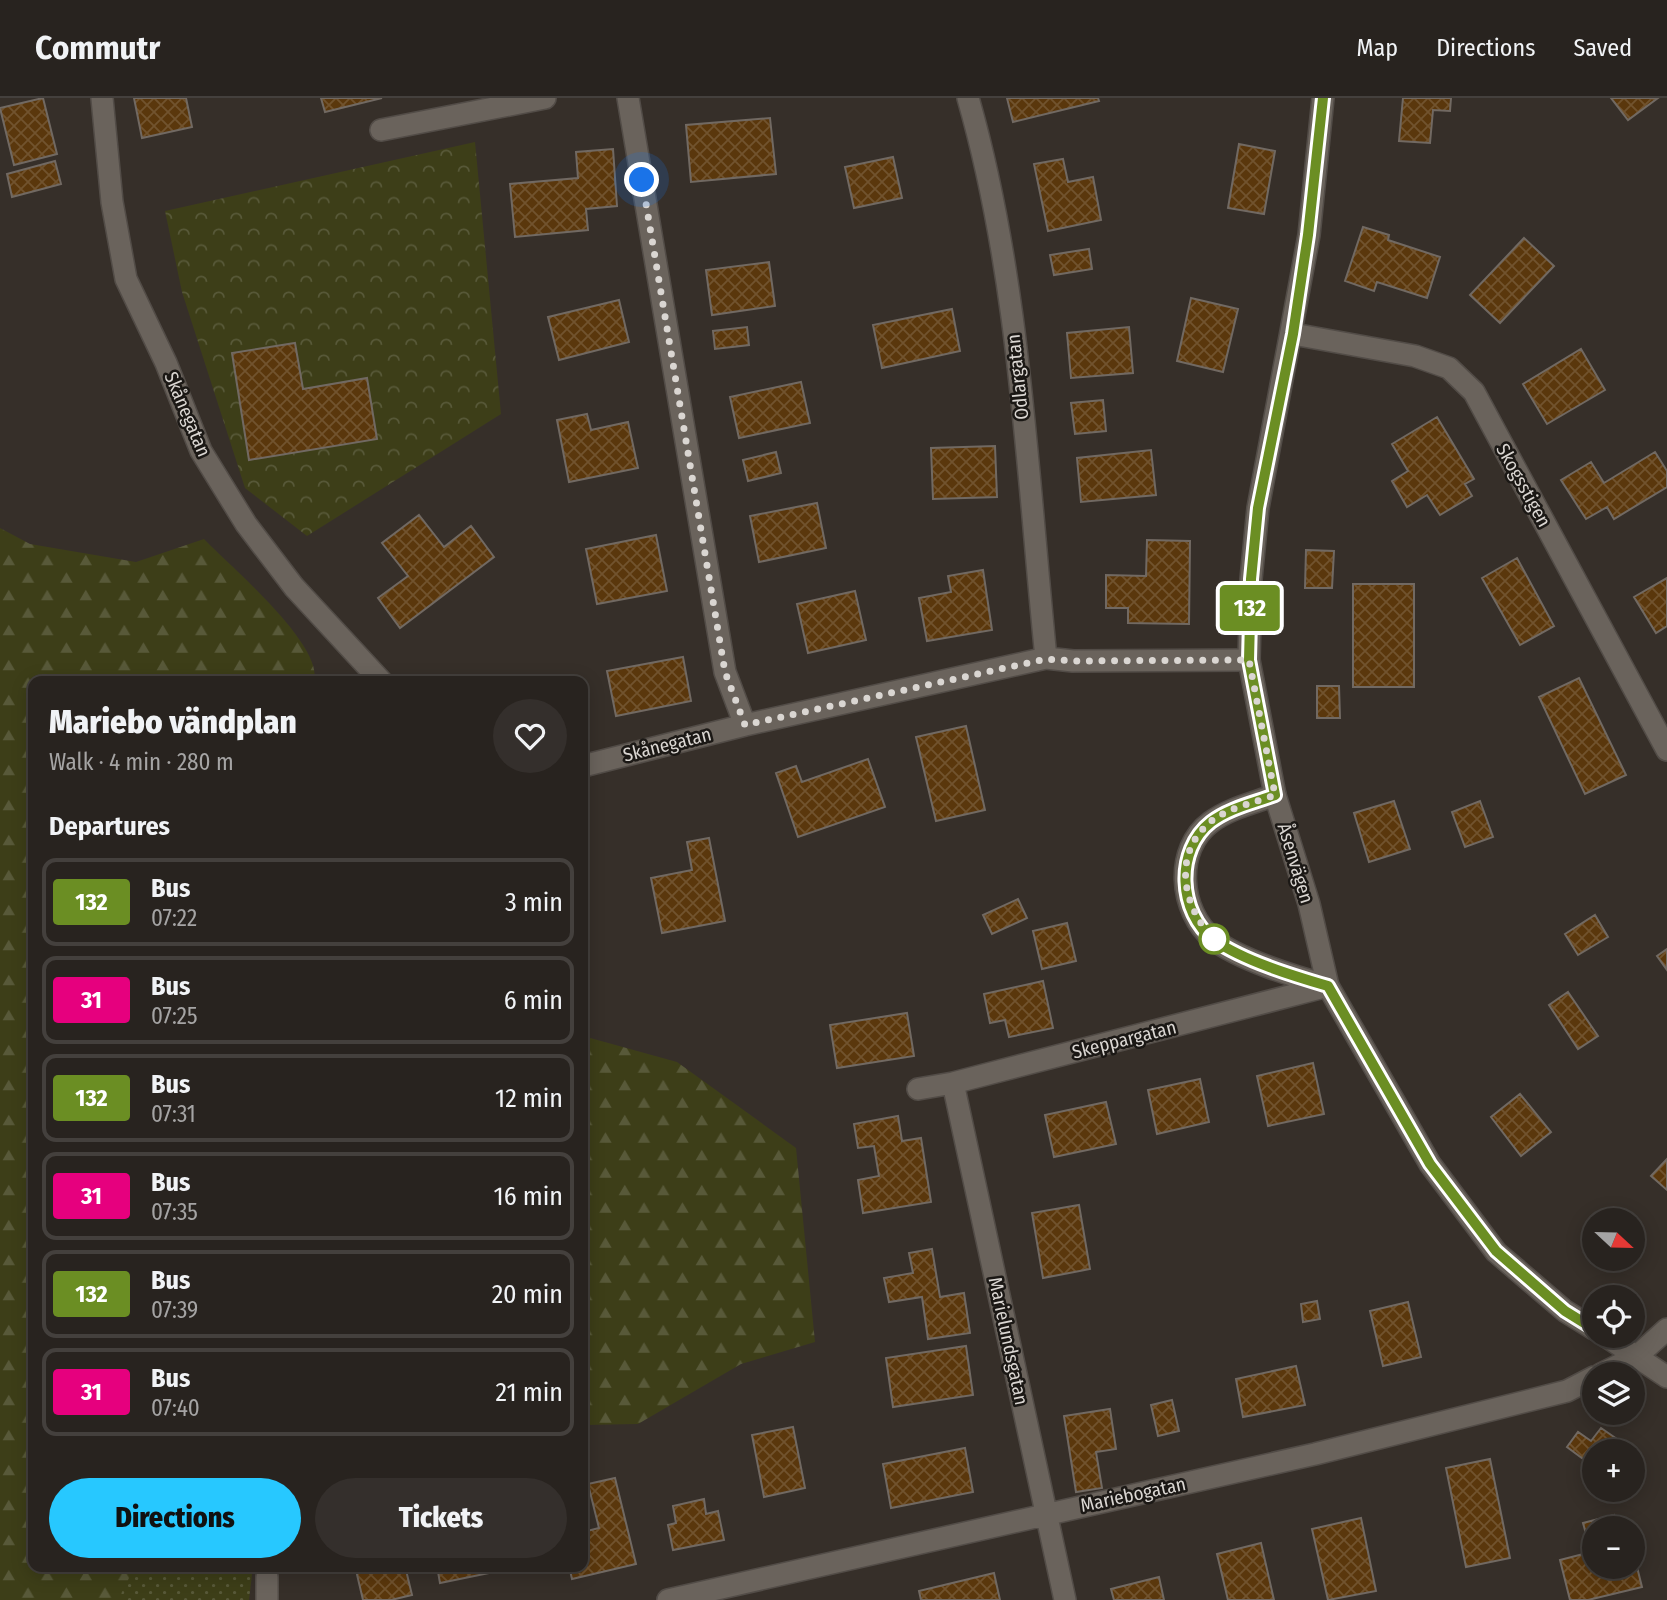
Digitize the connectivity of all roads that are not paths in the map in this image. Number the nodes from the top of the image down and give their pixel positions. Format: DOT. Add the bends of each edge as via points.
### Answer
graph roads {
  1 [pos="102,98"];
  2 [pos="545,98"];
  3 [pos="628,98"];
  4 [pos="968,98"];
  5 [pos="1322,98"];
  6 [pos="382,130"];
  7 [pos="1293,334"];
  8 [pos="1046,659"];
  9 [pos="1249,660"];
  10 [pos="376,676"];
  11 [pos="745,725"];
  12 [pos="1667,750"];
  13 [pos="588,765"];
  14 [pos="1275,795"];
  15 [pos="1328,986"];
  16 [pos="953,1083"];
  17 [pos="918,1089"];
  18 [pos="1582,1322"];
  19 [pos="1667,1329"];
  20 [pos="1624,1348"];
  21 [pos="1637,1356"];
  22 [pos="1625,1362"];
  23 [pos="1667,1377"];
  24 [pos="1582,1383"];
  25 [pos="1046,1512"];
  26 [pos="267,1577"];
  27 [pos="267,1600"];
  28 [pos="668,1600"];
  29 [pos="1065,1600"];
  1 -- 10 [label="street, Skånegatan" via="112,202 126,279 201,451 246,524 294,587"];
  2 -- 6 [label="street"];
  3 -- 11 [label="street" via="725,672"];
  4 -- 8 [label="street, Odlargatan" via="987,166 1014,347"];
  5 -- 7 [label="street, Åsenvägen"];
  7 -- 9 [label="street, Åsenvägen" via="1258,508"];
  7 -- 12 [label="street, Skogsstigen" via="1415,356 1449,368 1474,392"];
  8 -- 9 [label="street, Skånegatan"];
  8 -- 11 [label="street, Skånegatan"];
  9 -- 14 [label="street, Åsenvägen"];
  11 -- 13 [label="street, Skånegatan"];
  14 -- 15 [label="street, Åsenvägen" via="1309,904"];
  14 -- 15 [label="street" via="1226,813 1197,838 1185,882 1189,905 1214,939 1284,974"];
  15 -- 16 [label="street, Skeppargatan"];
  15 -- 18 [label="street, Åsenvägen" via="1430,1164 1496,1251"];
  16 -- 17 [label="street, Skeppargatan"];
  16 -- 25 [label="street, Marielundsgatan"];
  19 -- 21 [label="street"];
  20 -- 21 [label="street"];
  21 -- 22 [label="street"];
  21 -- 23 [label="street"];
  24 -- 25 [label="street, Mariebogatan" via="1567,1391 1328,1451"];
  25 -- 28 [label="street, Mariebogatan"];
  25 -- 29 [label="street, Marielundsgatan"];
  26 -- 27 [label="street"];
}
